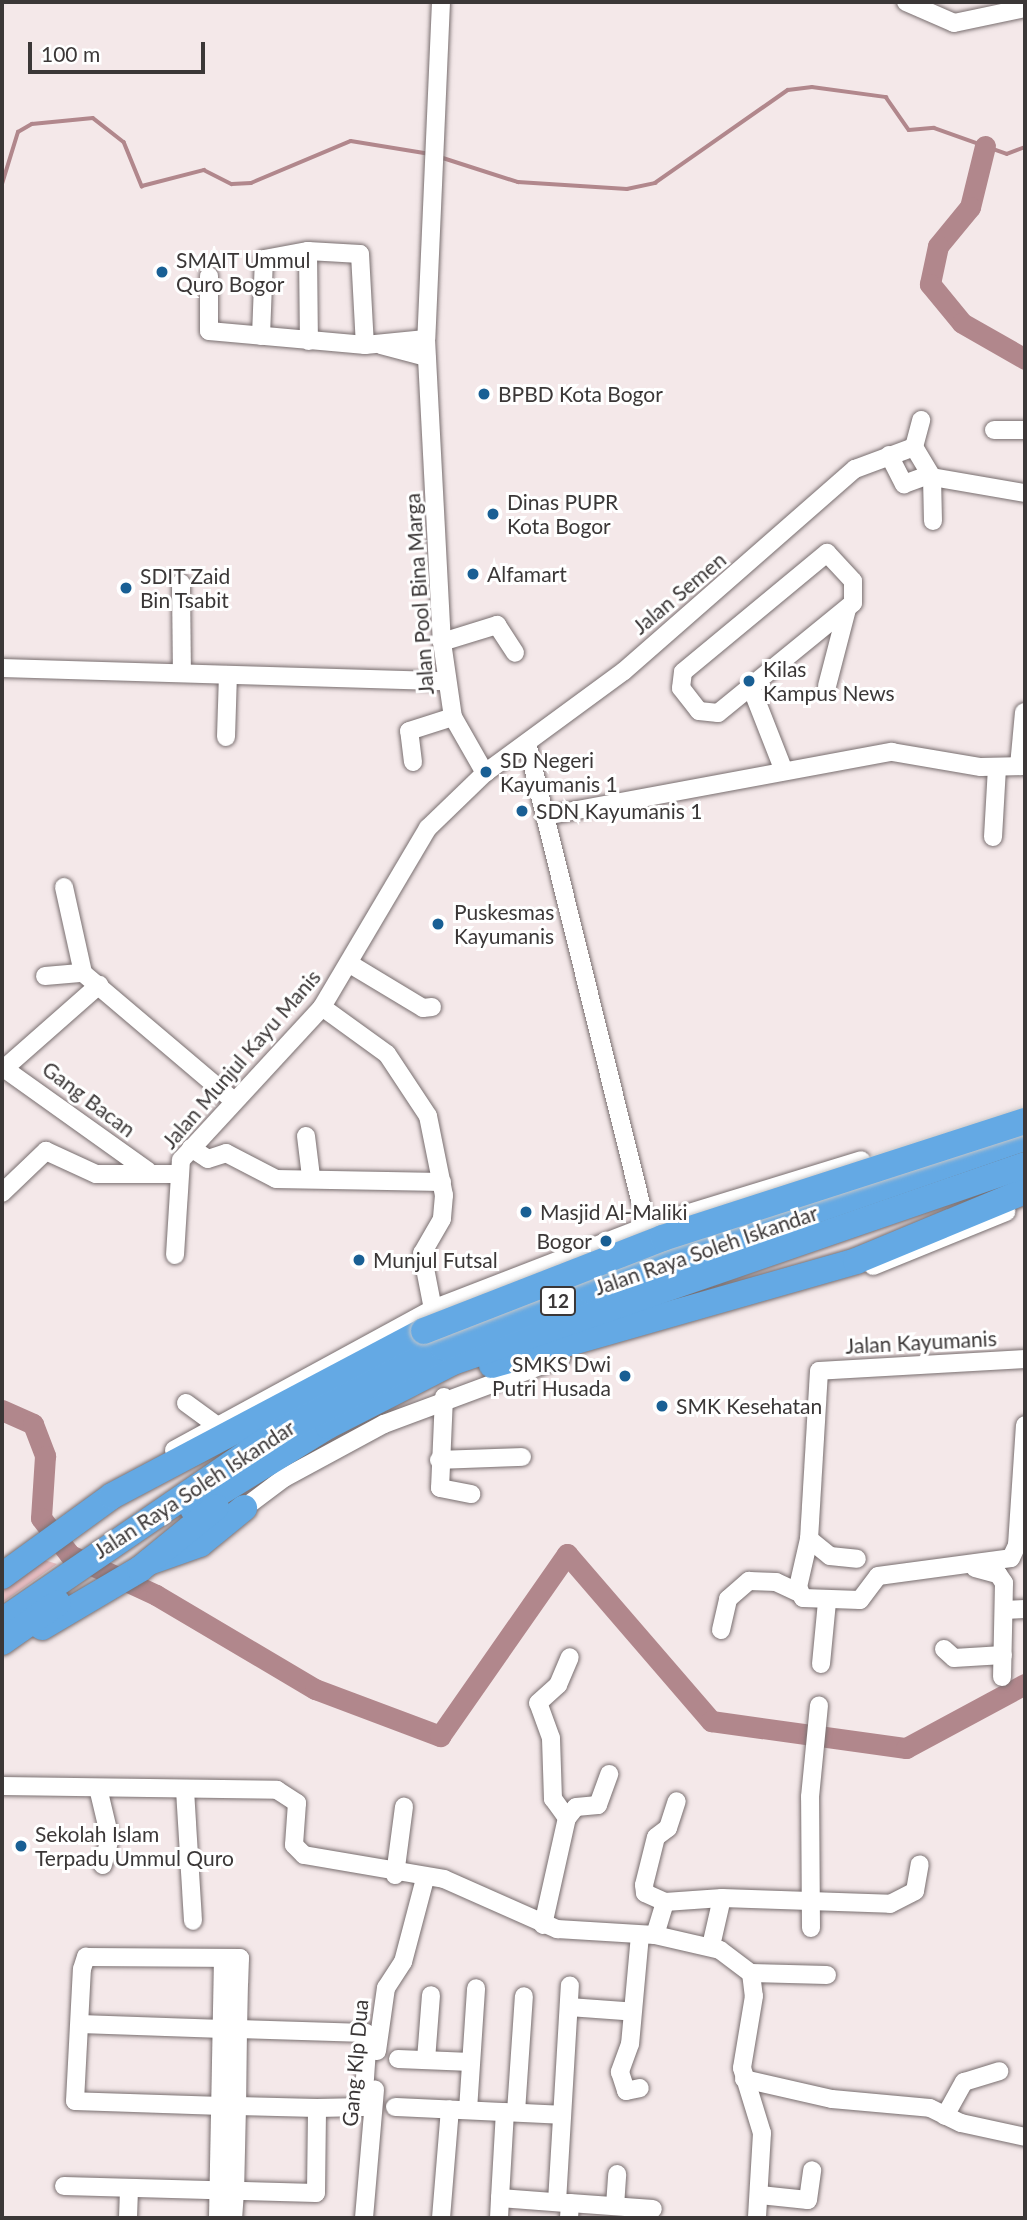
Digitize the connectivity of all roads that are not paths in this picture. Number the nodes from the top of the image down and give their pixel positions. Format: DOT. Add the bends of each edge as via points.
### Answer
graph roads {
  1 [pos="441,2"];
  2 [pos="906,2"];
  3 [pos="1025,8"];
  4 [pos="308,251"];
  5 [pos="209,276"];
  6 [pos="261,336"];
  7 [pos="309,341"];
  8 [pos="373,345"];
  9 [pos="426,348"];
  10 [pos="921,420"];
  11 [pos="994,430"];
  12 [pos="1025,430"];
  13 [pos="914,447"];
  14 [pos="889,455"];
  15 [pos="931,476"];
  16 [pos="1025,493"];
  17 [pos="933,521"];
  18 [pos="181,583"];
  19 [pos="847,609"];
  20 [pos="442,642"];
  21 [pos="515,653"];
  22 [pos="2,668"];
  23 [pos="182,673"];
  24 [pos="228,675"];
  25 [pos="445,681"];
  26 [pos="827,686"];
  27 [pos="751,687"];
  28 [pos="1024,712"];
  29 [pos="453,718"];
  30 [pos="226,737"];
  31 [pos="527,743"];
  32 [pos="414,762"];
  33 [pos="1022,766"];
  34 [pos="997,768"];
  35 [pos="784,771"];
  36 [pos="485,772"];
  37 [pos="545,816"];
  38 [pos="993,837"];
  39 [pos="64,887"];
  40 [pos="350,964"];
  41 [pos="83,973"];
  42 [pos="45,976"];
  43 [pos="99,985"];
  44 [pos="322,1007"];
  45 [pos="432,1007"];
  46 [pos="4,1066"];
  47 [pos="233,1100"];
  48 [pos="1025,1121"];
  49 [pos="306,1136"];
  50 [pos="1025,1138"];
  51 [pos="191,1148"];
  52 [pos="1025,1165"];
  53 [pos="148,1171"];
  54 [pos="175,1174"];
  55 [pos="311,1177"];
  56 [pos="916,1177"];
  57 [pos="442,1182"];
  58 [pos="1025,1191"];
  59 [pos="2,1193"];
  60 [pos="1025,1204"];
  61 [pos="647,1226"];
  62 [pos="175,1255"];
  63 [pos="658,1277"];
  64 [pos="429,1320"];
  65 [pos="1025,1359"];
  66 [pos="444,1397"];
  67 [pos="186,1403"];
  68 [pos="215,1424"];
  69 [pos="1025,1425"];
  70 [pos="522,1457"];
  71 [pos="439,1460"];
  72 [pos="471,1494"];
  73 [pos="110,1497"];
  74 [pos="244,1508"];
  75 [pos="1022,1510"];
  76 [pos="809,1539"];
  77 [pos="137,1554"];
  78 [pos="857,1559"];
  79 [pos="968,1564"];
  80 [pos="2,1576"];
  81 [pos="80,1587"];
  82 [pos="800,1593"];
  83 [pos="827,1602"];
  84 [pos="1025,1609"];
  85 [pos="1004,1610"];
  86 [pos="2,1621"];
  87 [pos="721,1630"];
  88 [pos="2,1644"];
  89 [pos="944,1649"];
  90 [pos="1003,1656"];
  91 [pos="570,1657"];
  92 [pos="821,1664"];
  93 [pos="1002,1677"];
  94 [pos="819,1712"];
  95 [pos="610,1774"];
  96 [pos="2,1786"];
  97 [pos="185,1790"];
  98 [pos="99,1791"];
  99 [pos="677,1801"];
  100 [pos="404,1807"];
  101 [pos="567,1818"];
  102 [pos="920,1864"];
  103 [pos="103,1866"];
  104 [pos="395,1875"];
  105 [pos="425,1879"];
  106 [pos="722,1898"];
  107 [pos="811,1901"];
  108 [pos="665,1902"];
  109 [pos="193,1921"];
  110 [pos="543,1925"];
  111 [pos="811,1928"];
  112 [pos="648,1935"];
  113 [pos="711,1946"];
  114 [pos="751,1973"];
  115 [pos="827,1975"];
  116 [pos="570,1985"];
  117 [pos="476,1988"];
  118 [pos="430,1995"];
  119 [pos="524,1996"];
  120 [pos="569,2007"];
  121 [pos="624,2011"];
  122 [pos="80,2024"];
  123 [pos="230,2029"];
  124 [pos="398,2059"];
  125 [pos="426,2060"];
  126 [pos="471,2062"];
  127 [pos="999,2071"];
  128 [pos="744,2079"];
  129 [pos="640,2088"];
  130 [pos="229,2106"];
  131 [pos="395,2107"];
  132 [pos="317,2108"];
  133 [pos="450,2109"];
  134 [pos="468,2110"];
  135 [pos="510,2112"];
  136 [pos="562,2115"];
  137 [pos="945,2116"];
  138 [pos="1025,2137"];
  139 [pos="812,2170"];
  140 [pos="617,2174"];
  141 [pos="64,2186"];
  142 [pos="129,2189"];
  143 [pos="227,2191"];
  144 [pos="760,2196"];
  145 [pos="500,2198"];
  146 [pos="615,2206"];
  147 [pos="565,2208"];
  148 [pos="653,2209"];
  149 [pos="128,2218"];
  150 [pos="218,2218"];
  151 [pos="233,2218"];
  152 [pos="364,2218"];
  153 [pos="442,2218"];
  154 [pos="499,2218"];
  155 [pos="757,2218"];
  1 -- 9 [label="street, Jalan Pool Bina Marga"];
  2 -- 3 [label="street" via="954,23"];
  4 -- 6 [label="street" via="264,259"];
  4 -- 7 [label="street"];
  4 -- 8 [label="street" via="359,254"];
  5 -- 6 [label="street" via="208,329"];
  6 -- 7 [label="street"];
  7 -- 8 [label="street"];
  8 -- 9 [label="street"];
  9 -- 20 [label="street, Jalan Pool Bina Marga"];
  10 -- 13 [label="street"];
  11 -- 12 [label="street"];
  13 -- 14 [label="street, Jalan Semen"];
  13 -- 15 [label="street"];
  14 -- 15 [label="street" via="904,484"];
  14 -- 31 [label="street, Jalan Semen" via="855,469 624,671"];
  15 -- 16 [label="street"];
  15 -- 17 [label="street"];
  18 -- 23 [label="street"];
  19 -- 26 [label="street"];
  19 -- 27 [label="street"];
  19 -- 27 [label="street" via="856,597 853,581 835,555 824,554 680,682 707,715"];
  20 -- 21 [label="street" via="497,625"];
  20 -- 25 [label="street, Jalan Pool Bina Marga"];
  22 -- 23 [label="street"];
  23 -- 24 [label="street"];
  24 -- 25 [label="street"];
  24 -- 30 [label="street"];
  25 -- 29 [label="street, Jalan Pool Bina Marga"];
  27 -- 35 [label="street"];
  28 -- 33 [label="street"];
  29 -- 32 [label="street" via="409,731"];
  29 -- 36 [label="street, Jalan Pool Bina Marga"];
  31 -- 36 [label="street"];
  31 -- 37 [label="street"];
  33 -- 34 [label="street"];
  34 -- 35 [label="street" via="892,752"];
  34 -- 38 [label="street"];
  35 -- 37 [label="street"];
  36 -- 40 [label="street, Jalan Munjul Kayu Manis" via="428,828"];
  37 -- 61 [label="street"];
  39 -- 41 [label="street"];
  40 -- 44 [label="street, Jalan Munjul Kayu Manis"];
  40 -- 45 [label="street" via="423,1008"];
  41 -- 42 [label="street"];
  41 -- 43 [label="street"];
  43 -- 46 [label="street"];
  43 -- 47 [label="street"];
  44 -- 47 [label="street, Jalan Munjul Kayu Manis"];
  44 -- 57 [label="street" via="371,1038 411,1083 434,1136"];
  46 -- 53 [label="street, Gang Bacan"];
  47 -- 51 [label="street, Jalan Munjul Kayu Manis"];
  48 -- 64 [label="highway, bridge" via="663,1238"];
  49 -- 55 [label="street"];
  50 -- 56 [label="highway, Jalan Raya Soleh Iskandar / 12"];
  51 -- 54 [label="street, Jalan Munjul Kayu Manis"];
  51 -- 55 [label="street" via="208,1159 226,1153 276,1179"];
  52 -- 63 [label="highway, Jalan Raya Soleh Iskandar / 12"];
  53 -- 54 [label="street"];
  53 -- 59 [label="street" via="96,1174 46,1151"];
  54 -- 62 [label="street, Jalan Munjul Kayu Manis"];
  55 -- 57 [label="street"];
  56 -- 61 [label="street" via="911,1145"];
  56 -- 63 [label="highway, Jalan Raya Soleh Iskandar / 12"];
  57 -- 64 [label="street" via="442,1219 421,1263"];
  58 -- 77 [label="highway" via="856,1261 567,1340 461,1375 328,1438"];
  60 -- 66 [label="street" via="916,1252"];
  61 -- 63 [label="street"];
  61 -- 64 [label="street"];
  63 -- 77 [label="highway, Jalan Raya Soleh Iskandar / 12" via="375,1379 274,1435"];
  64 -- 68 [label="street"];
  64 -- 73 [label="highway"];
  65 -- 76 [label="street, Jalan Kayumanis" via="819,1371"];
  66 -- 71 [label="street"];
  66 -- 74 [label="street" via="284,1478"];
  67 -- 68 [label="street"];
  68 -- 73 [label="street"];
  69 -- 75 [label="street"];
  70 -- 71 [label="street"];
  71 -- 72 [label="street" via="445,1493"];
  73 -- 80 [label="highway"];
  74 -- 77 [label="highway" via="200,1544"];
  75 -- 79 [label="street" via="1011,1558"];
  76 -- 78 [label="street" via="822,1553"];
  76 -- 82 [label="street"];
  77 -- 81 [label="highway, Jalan Raya Soleh Iskandar / 12"];
  77 -- 81 [label="highway"];
  79 -- 83 [label="street" via="878,1576 860,1600"];
  79 -- 85 [label="street" via="1002,1577"];
  81 -- 86 [label="highway, Jalan Raya Soleh Iskandar / 12"];
  81 -- 88 [label="highway, Jalan Raya Soleh Iskandar / 12"];
  82 -- 83 [label="street"];
  82 -- 87 [label="street" via="776,1582 749,1581 728,1599"];
  83 -- 92 [label="street"];
  84 -- 85 [label="street"];
  85 -- 90 [label="street"];
  89 -- 90 [label="street" via="954,1658"];
  90 -- 93 [label="street"];
  91 -- 101 [label="street" via="558,1685 538,1703 551,1738 553,1799"];
  94 -- 107 [label="street" via="810,1797"];
  95 -- 101 [label="street" via="598,1805 576,1807"];
  96 -- 98 [label="street"];
  97 -- 98 [label="street"];
  97 -- 104 [label="street" via="240,1786 291,1795 298,1809 298,1853"];
  97 -- 109 [label="street"];
  98 -- 103 [label="street" via="110,1839"];
  99 -- 108 [label="street" via="668,1828 656,1837 644,1885 648,1895"];
  100 -- 104 [label="street"];
  101 -- 110 [label="street"];
  102 -- 107 [label="street" via="915,1891 903,1899"];
  104 -- 105 [label="street"];
  105 -- 110 [label="street" via="476,1889"];
  105 -- 152 [label="street, Gang Klp Dua" via="404,1962 388,1982 379,2014"];
  106 -- 107 [label="street"];
  106 -- 108 [label="street"];
  106 -- 113 [label="street"];
  107 -- 111 [label="street"];
  108 -- 112 [label="street"];
  110 -- 112 [label="street"];
  112 -- 113 [label="street"];
  112 -- 129 [label="street" via="630,2045 620,2071 626,2091"];
  113 -- 114 [label="street"];
  114 -- 115 [label="street"];
  114 -- 128 [label="street" via="754,1996"];
  116 -- 120 [label="street"];
  117 -- 126 [label="street"];
  118 -- 125 [label="street"];
  119 -- 135 [label="street"];
  120 -- 121 [label="street"];
  120 -- 136 [label="street"];
  122 -- 123 [label="street"];
  122 -- 123 [label="street" via="89,1953 223,1958"];
  122 -- 130 [label="street" via="75,2101"];
  123 -- 130 [label="street"];
  123 -- 132 [label="street" via="368,2035 363,2107"];
  124 -- 125 [label="street"];
  125 -- 126 [label="street"];
  126 -- 134 [label="street"];
  127 -- 137 [label="street" via="964,2082"];
  128 -- 137 [label="street" via="832,2099 930,2108"];
  128 -- 144 [label="street" via="762,2133"];
  130 -- 132 [label="street"];
  130 -- 143 [label="street"];
  131 -- 133 [label="street"];
  132 -- 143 [label="street" via="316,2193"];
  133 -- 134 [label="street"];
  133 -- 153 [label="street"];
  134 -- 135 [label="street"];
  135 -- 136 [label="street"];
  135 -- 145 [label="street"];
  136 -- 147 [label="street"];
  137 -- 138 [label="street"];
  139 -- 144 [label="street" via="808,2200"];
  140 -- 146 [label="street"];
  141 -- 142 [label="street"];
  142 -- 143 [label="street"];
  142 -- 149 [label="street"];
  143 -- 150 [label="street"];
  143 -- 151 [label="street"];
  144 -- 155 [label="street"];
  145 -- 147 [label="street"];
  145 -- 154 [label="street"];
  146 -- 147 [label="street"];
  146 -- 148 [label="street"];
}
